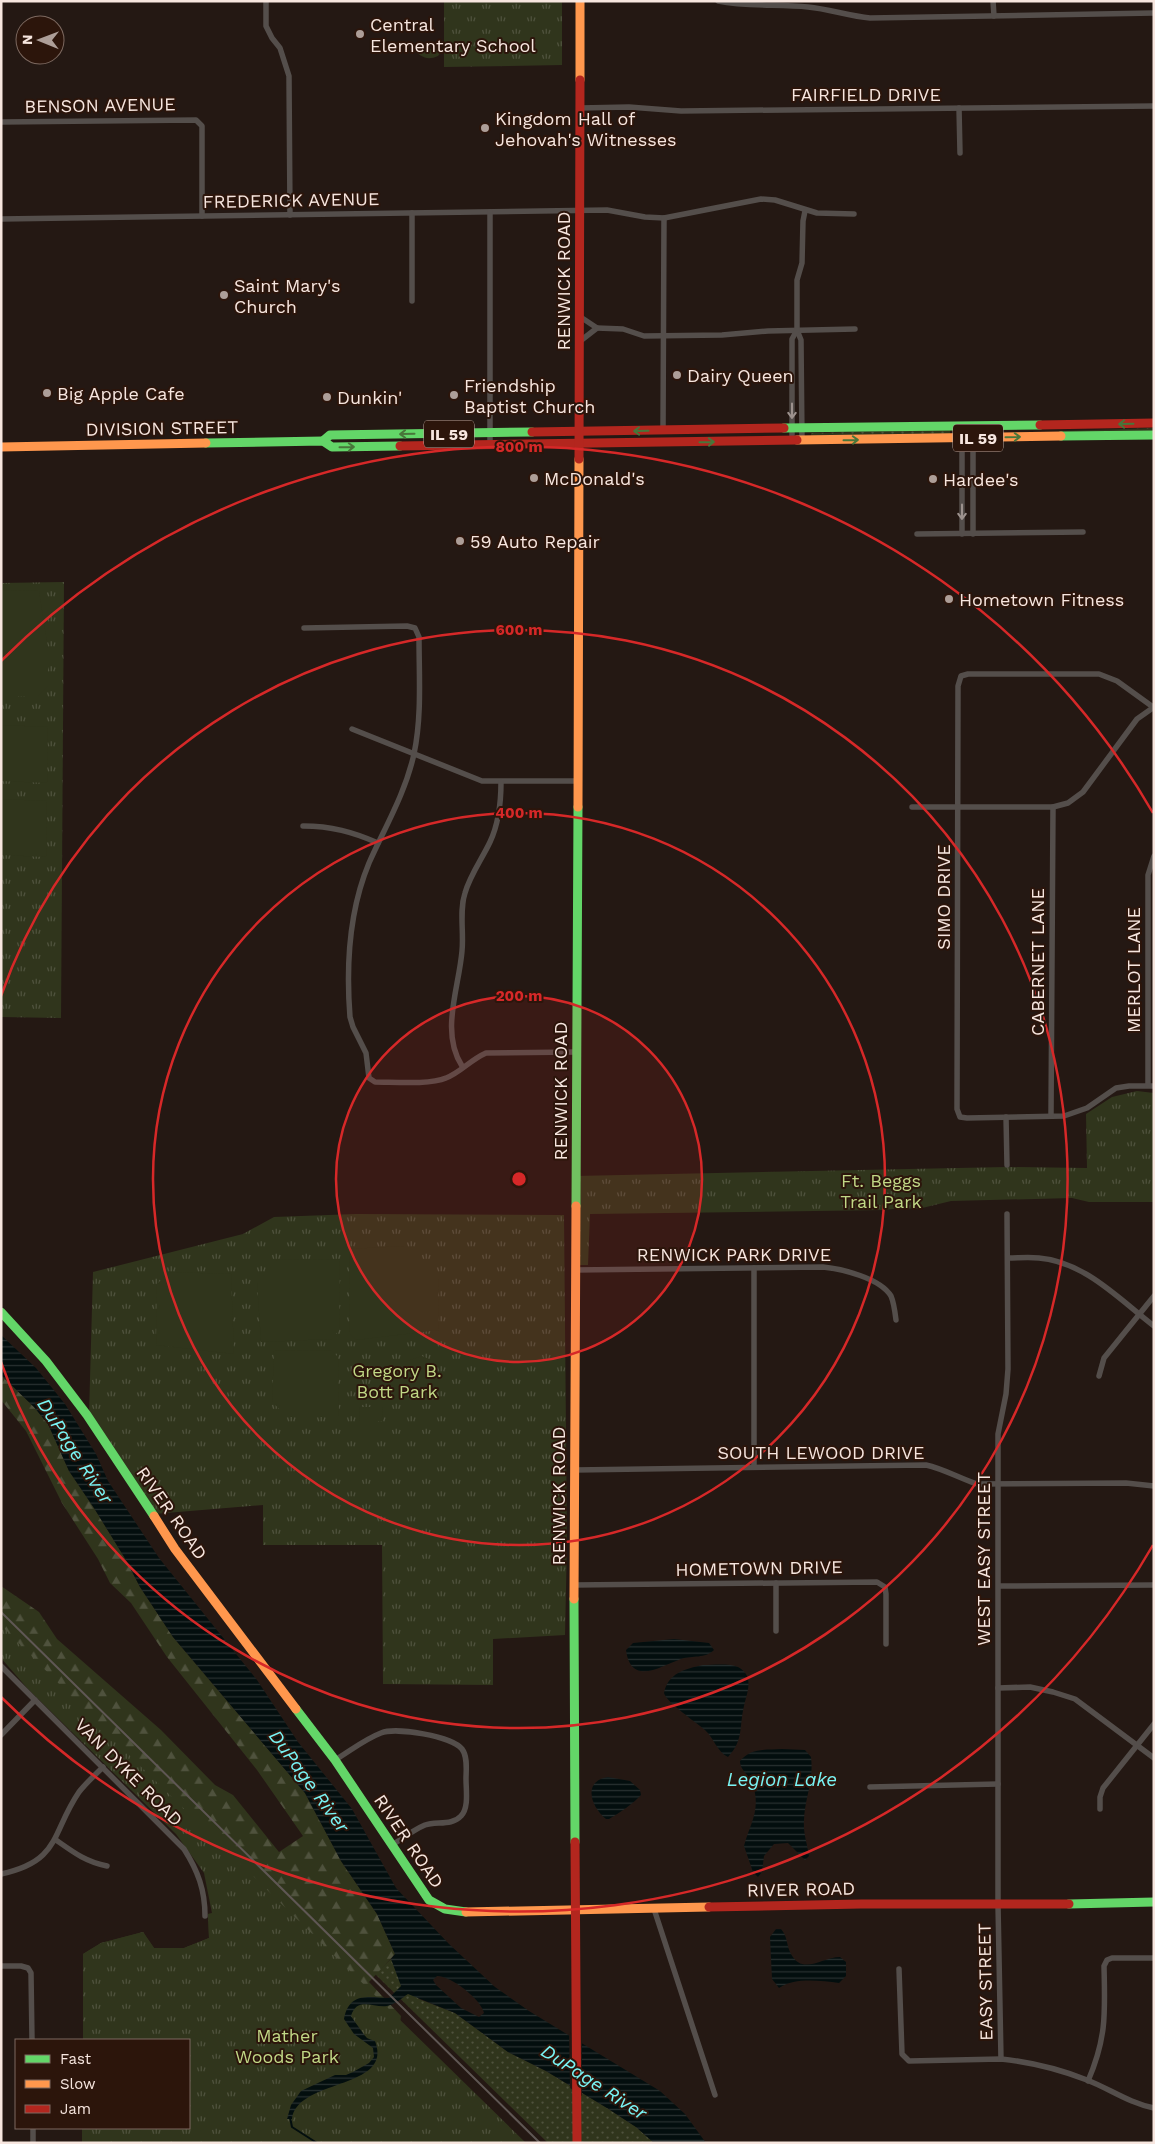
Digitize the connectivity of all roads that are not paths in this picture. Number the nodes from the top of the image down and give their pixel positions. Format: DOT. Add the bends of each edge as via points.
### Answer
graph roads {
  1 [pos="266,1"];
  2 [pos="580,1"];
  3 [pos="718,1"];
  4 [pos="993,1"];
  5 [pos="1154,13"];
  6 [pos="994,16"];
  7 [pos="1154,106"];
  8 [pos="580,108"];
  9 [pos="959,108"];
  10 [pos="1,122"];
  11 [pos="960,153"];
  12 [pos="580,210"];
  13 [pos="806,211"];
  14 [pos="490,212"];
  15 [pos="412,214"];
  16 [pos="854,214"];
  17 [pos="290,215"];
  18 [pos="202,216"];
  19 [pos="664,218"];
  20 [pos="1,220"];
  21 [pos="412,301"];
  22 [pos="579,316"];
  23 [pos="597,328"];
  24 [pos="855,329"];
  25 [pos="798,330"];
  26 [pos="664,336"];
  27 [pos="579,342"];
  28 [pos="1154,423"];
  29 [pos="962,426"];
  30 [pos="973,426"];
  31 [pos="797,428"];
  32 [pos="663,430"];
  33 [pos="578,432"];
  34 [pos="490,433"];
  35 [pos="1154,436"];
  36 [pos="962,438"];
  37 [pos="972,438"];
  38 [pos="792,440"];
  39 [pos="802,440"];
  40 [pos="323,441"];
  41 [pos="578,444"];
  42 [pos="490,445"];
  43 [pos="1,446"];
  44 [pos="1083,532"];
  45 [pos="917,534"];
  46 [pos="962,534"];
  47 [pos="973,534"];
  48 [pos="304,628"];
  49 [pos="1153,707"];
  50 [pos="352,729"];
  51 [pos="414,754"];
  52 [pos="578,781"];
  53 [pos="501,782"];
  54 [pos="912,807"];
  55 [pos="958,807"];
  56 [pos="1053,807"];
  57 [pos="304,826"];
  58 [pos="378,844"];
  59 [pos="1154,856"];
  60 [pos="577,1052"];
  61 [pos="462,1066"];
  62 [pos="1151,1085"];
  63 [pos="1051,1116"];
  64 [pos="1006,1117"];
  65 [pos="1007,1165"];
  66 [pos="1007,1214"];
  67 [pos="1008,1258"];
  68 [pos="754,1268"];
  69 [pos="575,1270"];
  70 [pos="1154,1296"];
  71 [pos="1,1312"];
  72 [pos="1139,1314"];
  73 [pos="896,1320"];
  74 [pos="1154,1326"];
  75 [pos="1098,1376"];
  76 [pos="754,1467"];
  77 [pos="575,1470"];
  78 [pos="998,1484"];
  79 [pos="1154,1486"];
  80 [pos="776,1583"];
  81 [pos="1154,1584"];
  82 [pos="574,1585"];
  83 [pos="999,1586"];
  84 [pos="776,1631"];
  85 [pos="886,1644"];
  86 [pos="1,1666"];
  87 [pos="998,1688"];
  88 [pos="35,1700"];
  89 [pos="1154,1724"];
  90 [pos="1,1735"];
  91 [pos="1137,1745"];
  92 [pos="1154,1758"];
  93 [pos="335,1760"];
  94 [pos="103,1767"];
  95 [pos="998,1784"];
  96 [pos="870,1787"];
  97 [pos="1100,1809"];
  98 [pos="56,1840"];
  99 [pos="392,1845"];
  100 [pos="106,1866"];
  101 [pos="1,1874"];
  102 [pos="1154,1902"];
  103 [pos="998,1905"];
  104 [pos="654,1909"];
  105 [pos="576,1911"];
  106 [pos="205,1916"];
  107 [pos="1154,1958"];
  108 [pos="1,1966"];
  109 [pos="899,1969"];
  110 [pos="32,2039"];
  111 [pos="1001,2059"];
  112 [pos="1088,2080"];
  113 [pos="716,2095"];
  114 [pos="1154,2108"];
  115 [pos="32,2129"];
  116 [pos="33,2143"];
  117 [pos="577,2143"];
  1 -- 17 [label="street" via="266,26 280,48 289,76"];
  2 -- 8 [label="street, RENWICK ROAD"];
  3 -- 6 [label="street" via="826,9 870,18"];
  4 -- 6 [label="street"];
  5 -- 6 [label="street"];
  7 -- 9 [label="street, FAIRFIELD DRIVE"];
  8 -- 9 [label="street, FAIRFIELD DRIVE" via="681,111"];
  8 -- 12 [label="street, RENWICK ROAD"];
  9 -- 11 [label="street"];
  10 -- 18 [label="street, BENSON AVENUE" via="191,119 199,123 202,131"];
  12 -- 14 [label="street, FREDERICK AVENUE"];
  12 -- 19 [label="street, FREDERICK AVENUE" via="607,210"];
  12 -- 22 [label="street, RENWICK ROAD"];
  13 -- 16 [label="street, FREDERICK AVENUE"];
  13 -- 19 [label="street, FREDERICK AVENUE" via="775,200 761,199"];
  13 -- 25 [label="street" via="802,263 797,280"];
  14 -- 15 [label="street, FREDERICK AVENUE"];
  14 -- 34 [label="street"];
  15 -- 17 [label="street, FREDERICK AVENUE"];
  15 -- 21 [label="street"];
  17 -- 18 [label="street, FREDERICK AVENUE"];
  18 -- 20 [label="street, FREDERICK AVENUE"];
  19 -- 26 [label="street"];
  22 -- 23 [label="street"];
  22 -- 27 [label="street, RENWICK ROAD"];
  23 -- 26 [label="street"];
  23 -- 27 [label="street"];
  24 -- 25 [label="street"];
  25 -- 26 [label="street"];
  25 -- 31 [label="street" via="801,340"];
  25 -- 31 [label="street, one-way" via="792,339"];
  26 -- 32 [label="street"];
  27 -- 33 [label="street, RENWICK ROAD"];
  28 -- 30 [label="street, IL 59, one-way"];
  29 -- 30 [label="street, IL 59"];
  29 -- 31 [label="street, IL 59"];
  29 -- 36 [label="street"];
  30 -- 37 [label="street"];
  31 -- 32 [label="street, IL 59"];
  31 -- 38 [label="street"];
  31 -- 39 [label="street"];
  32 -- 33 [label="street, IL 59, one-way"];
  33 -- 34 [label="street, DIVISION STREET / IL 59"];
  33 -- 41 [label="street, RENWICK ROAD"];
  34 -- 40 [label="street, DIVISION STREET / IL 59, one-way" via="330,435"];
  34 -- 42 [label="street"];
  37 -- 35 [label="street, IL 59, one-way"];
  36 -- 37 [label="street, IL 59"];
  39 -- 36 [label="street, IL 59, one-way"];
  36 -- 46 [label="street, one-way"];
  37 -- 47 [label="street"];
  38 -- 39 [label="street, IL 59"];
  41 -- 38 [label="street, IL 59, one-way"];
  40 -- 42 [label="street, DIVISION STREET / IL 59, one-way" via="332,447"];
  40 -- 43 [label="street, DIVISION STREET / IL 59"];
  41 -- 42 [label="street, DIVISION STREET / IL 59"];
  41 -- 52 [label="street, RENWICK ROAD"];
  44 -- 47 [label="street"];
  45 -- 46 [label="street"];
  46 -- 47 [label="street"];
  48 -- 51 [label="street" via="415,628 419,637 419,709"];
  49 -- 55 [label="street, SIMO DRIVE" via="1118,680 1095,673 961,676 958,686"];
  49 -- 56 [label="street" via="1137,720 1083,792 1068,803"];
  50 -- 51 [label="street"];
  51 -- 53 [label="street" via="474,779"];
  51 -- 58 [label="street" via="401,796"];
  52 -- 53 [label="street"];
  52 -- 60 [label="street, RENWICK ROAD"];
  53 -- 61 [label="street" via="497,822 464,895 462,950 453,1010 453,1045"];
  54 -- 55 [label="street"];
  55 -- 56 [label="street"];
  55 -- 64 [label="street, SIMO DRIVE" via="957,1109 960,1117"];
  56 -- 63 [label="street, CABERNET LANE"];
  57 -- 58 [label="street" via="342,829"];
  58 -- 61 [label="street" via="356,904 350,949 350,1017 366,1053 369,1078 375,1082 434,1081 454,1074"];
  59 -- 62 [label="street, MERLOT LANE" via="1148,875"];
  60 -- 61 [label="street" via="486,1053"];
  60 -- 69 [label="street, RENWICK ROAD"];
  62 -- 63 [label="street" via="1116,1088 1077,1113"];
  63 -- 64 [label="street"];
  64 -- 65 [label="street"];
  66 -- 67 [label="street, WEST EASY STREET"];
  67 -- 72 [label="street" via="1040,1258 1083,1271"];
  67 -- 78 [label="street, WEST EASY STREET" via="1008,1369 998,1434"];
  68 -- 69 [label="street, RENWICK PARK DRIVE"];
  68 -- 73 [label="street, RENWICK PARK DRIVE" via="842,1269 879,1286 890,1296"];
  68 -- 76 [label="street"];
  69 -- 77 [label="street, RENWICK ROAD"];
  70 -- 72 [label="street"];
  71 -- 93 [label="street, RIVER ROAD" via="46,1361 88,1415 175,1549"];
  72 -- 74 [label="street"];
  72 -- 75 [label="street" via="1104,1358"];
  76 -- 77 [label="street, SOUTH LEWOOD DRIVE"];
  76 -- 78 [label="street, SOUTH LEWOOD DRIVE" via="926,1465 977,1484"];
  77 -- 82 [label="street, RENWICK ROAD"];
  78 -- 79 [label="street, SOUTH LEWOOD DRIVE" via="1126,1483"];
  78 -- 83 [label="street, WEST EASY STREET"];
  80 -- 82 [label="street, HOMETOWN DRIVE"];
  80 -- 84 [label="street"];
  80 -- 85 [label="street, HOMETOWN DRIVE" via="882,1584 886,1594"];
  81 -- 83 [label="street"];
  82 -- 105 [label="street, RENWICK ROAD"];
  83 -- 87 [label="street, WEST EASY STREET"];
  86 -- 88 [label="street, VAN DYKE ROAD"];
  87 -- 91 [label="street" via="1030,1687 1075,1699"];
  87 -- 95 [label="street, WEST EASY STREET"];
  88 -- 90 [label="street"];
  88 -- 94 [label="street, VAN DYKE ROAD"];
  89 -- 91 [label="street"];
  91 -- 92 [label="street"];
  91 -- 97 [label="street" via="1103,1788"];
  93 -- 99 [label="street, RIVER ROAD"];
  93 -- 99 [label="street" via="383,1732 444,1738 462,1749 466,1757 466,1787 465,1810 460,1818 424,1826"];
  94 -- 98 [label="street" via="79,1792"];
  94 -- 106 [label="street, VAN DYKE ROAD" via="184,1849 200,1877"];
  95 -- 96 [label="street"];
  95 -- 103 [label="street, WEST EASY STREET"];
  98 -- 100 [label="street" via="80,1858"];
  98 -- 101 [label="street" via="35,1862"];
  99 -- 105 [label="street, RIVER ROAD" via="429,1900 438,1908 461,1912"];
  102 -- 103 [label="street, RIVER ROAD"];
  103 -- 104 [label="street, RIVER ROAD" via="861,1904"];
  103 -- 111 [label="street, EASY STREET"];
  104 -- 105 [label="street, RIVER ROAD"];
  104 -- 113 [label="street"];
  105 -- 117 [label="street, RENWICK ROAD"];
  107 -- 112 [label="street" via="1107,1960 1104,1966 1102,2040"];
  108 -- 110 [label="street" via="21,1966 31,1973"];
  109 -- 111 [label="street" via="902,2054 905,2058 910,2061"];
  111 -- 112 [label="street" via="1037,2065"];
  112 -- 114 [label="street" via="1127,2100"];
  115 -- 116 [label="street"];
}
